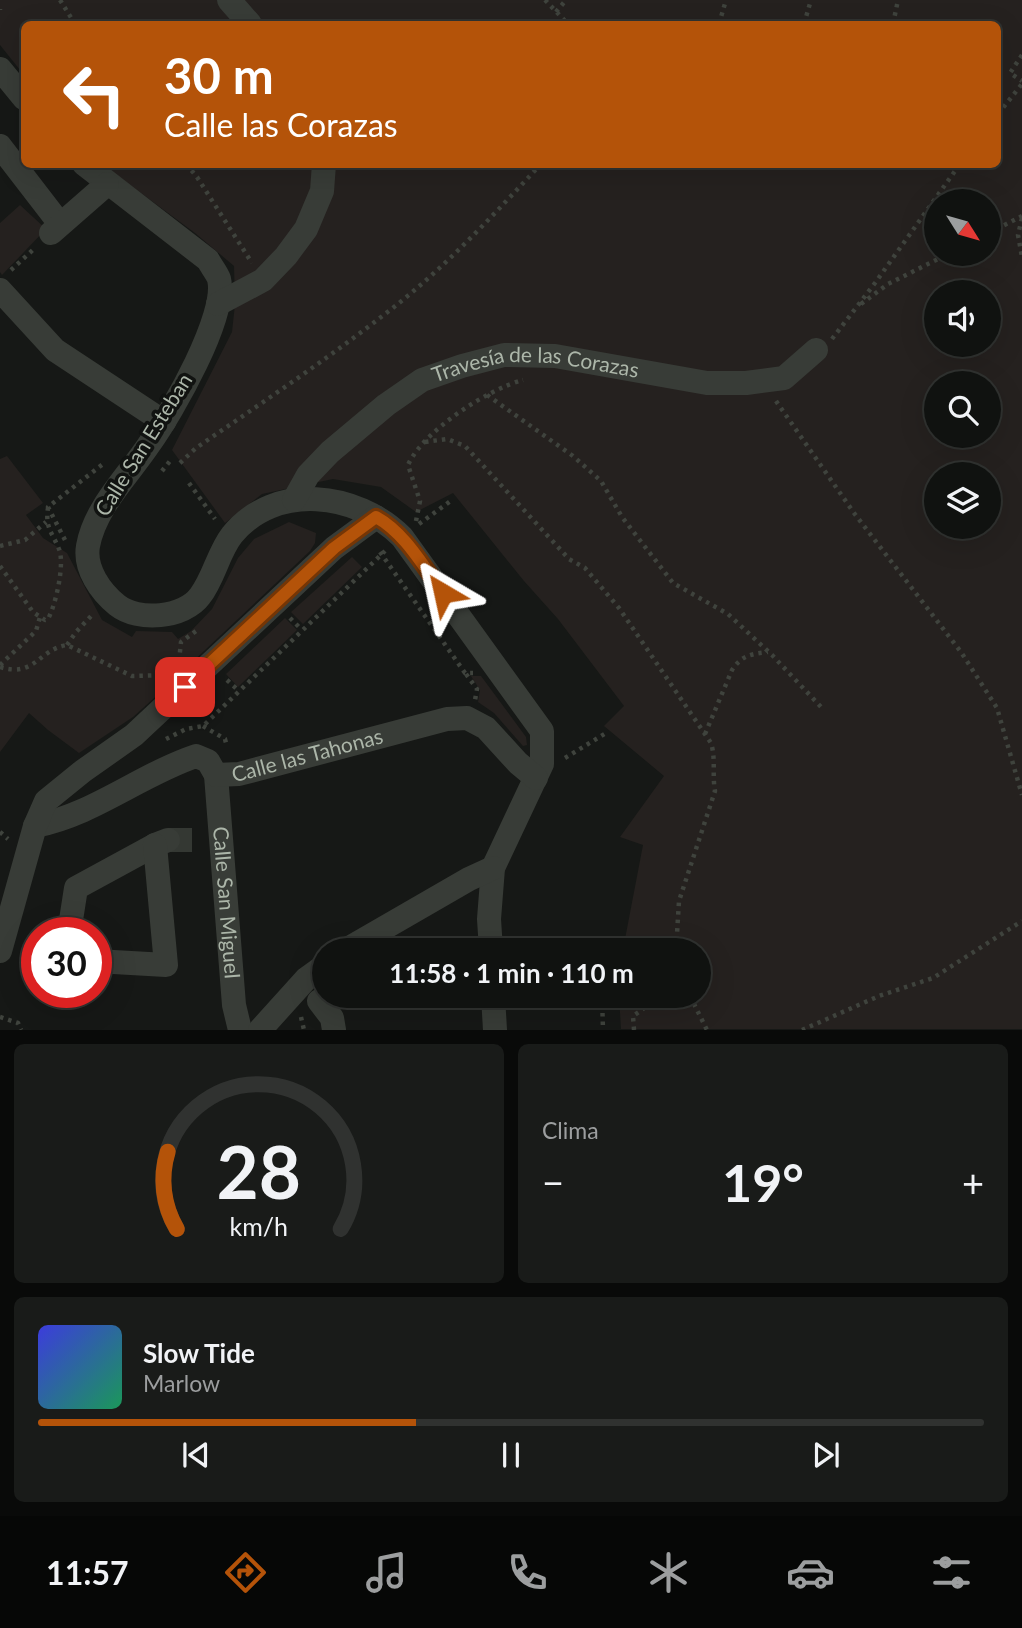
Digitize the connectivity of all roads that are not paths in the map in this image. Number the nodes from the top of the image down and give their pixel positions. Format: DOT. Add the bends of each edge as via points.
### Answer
graph roads {
  1 [pos="229,0"];
  2 [pos="247,21"];
  3 [pos="0,69"];
  4 [pos="21,94"];
  5 [pos="0,147"];
  6 [pos="89,168"];
  7 [pos="324,168"];
  8 [pos="107,184"];
  9 [pos="5,280"];
  10 [pos="218,304"];
  11 [pos="822,347"];
  12 [pos="164,422"];
  13 [pos="294,500"];
  14 [pos="376,517"];
  15 [pos="216,775"];
  16 [pos="537,778"];
  17 [pos="35,826"];
  18 [pos="493,868"];
  19 [pos="71,917"];
  20 [pos="367,938"];
  21 [pos="490,938"];
  22 [pos="0,951"];
  23 [pos="112,962"];
  24 [pos="312,975"];
  25 [pos="325,1008"];
  26 [pos="494,1008"];
  27 [pos="240,1030"];
  28 [pos="260,1030"];
  29 [pos="334,1030"];
  30 [pos="495,1030"];
  1 -- 2 [label="street"];
  3 -- 4 [label="street"];
  5 -- 8 [label="street" via="55,228"];
  6 -- 8 [label="street, Calle San Esteban"];
  7 -- 10 [label="street" via="322,191 306,229 286,256 263,280"];
  8 -- 10 [label="street, Calle San Esteban" via="208,260 219,279"];
  9 -- 12 [label="street" via="55,350"];
  10 -- 12 [label="street, Calle San Esteban" via="205,344"];
  11 -- 13 [label="street, Travesía de las Corazas" via="784,378 707,383 555,356 504,355 422,380 330,452 308,475"];
  12 -- 13 [label="street, Calle San Esteban" via="95,522 87,549 93,577 103,594 122,609 149,616 186,607 200,598 233,535 279,502"];
  13 -- 14 [label="street, Calle San Esteban" via="330,499"];
  14 -- 16 [label="street, Calle San Esteban" via="402,537 542,731"];
  14 -- 17 [label="street" via="334,548 134,735 46,801"];
  15 -- 16 [label="street, Calle las Tahonas" via="239,774 447,719 467,718 486,728"];
  15 -- 17 [label="street, Calle las Tahonas" via="208,761 196,756 83,811"];
  15 -- 27 [label="street, Calle San Miguel" via="212,839"];
  16 -- 18 [label="street, Calle San Esteban"];
  17 -- 22 [label="street"];
  18 -- 20 [label="street"];
  18 -- 21 [label="street"];
  19 -- 23 [label="street" via="76,888 161,843 166,965"];
  24 -- 28 [label="street"];
  25 -- 29 [label="street"];
  26 -- 30 [label="street"];
}
